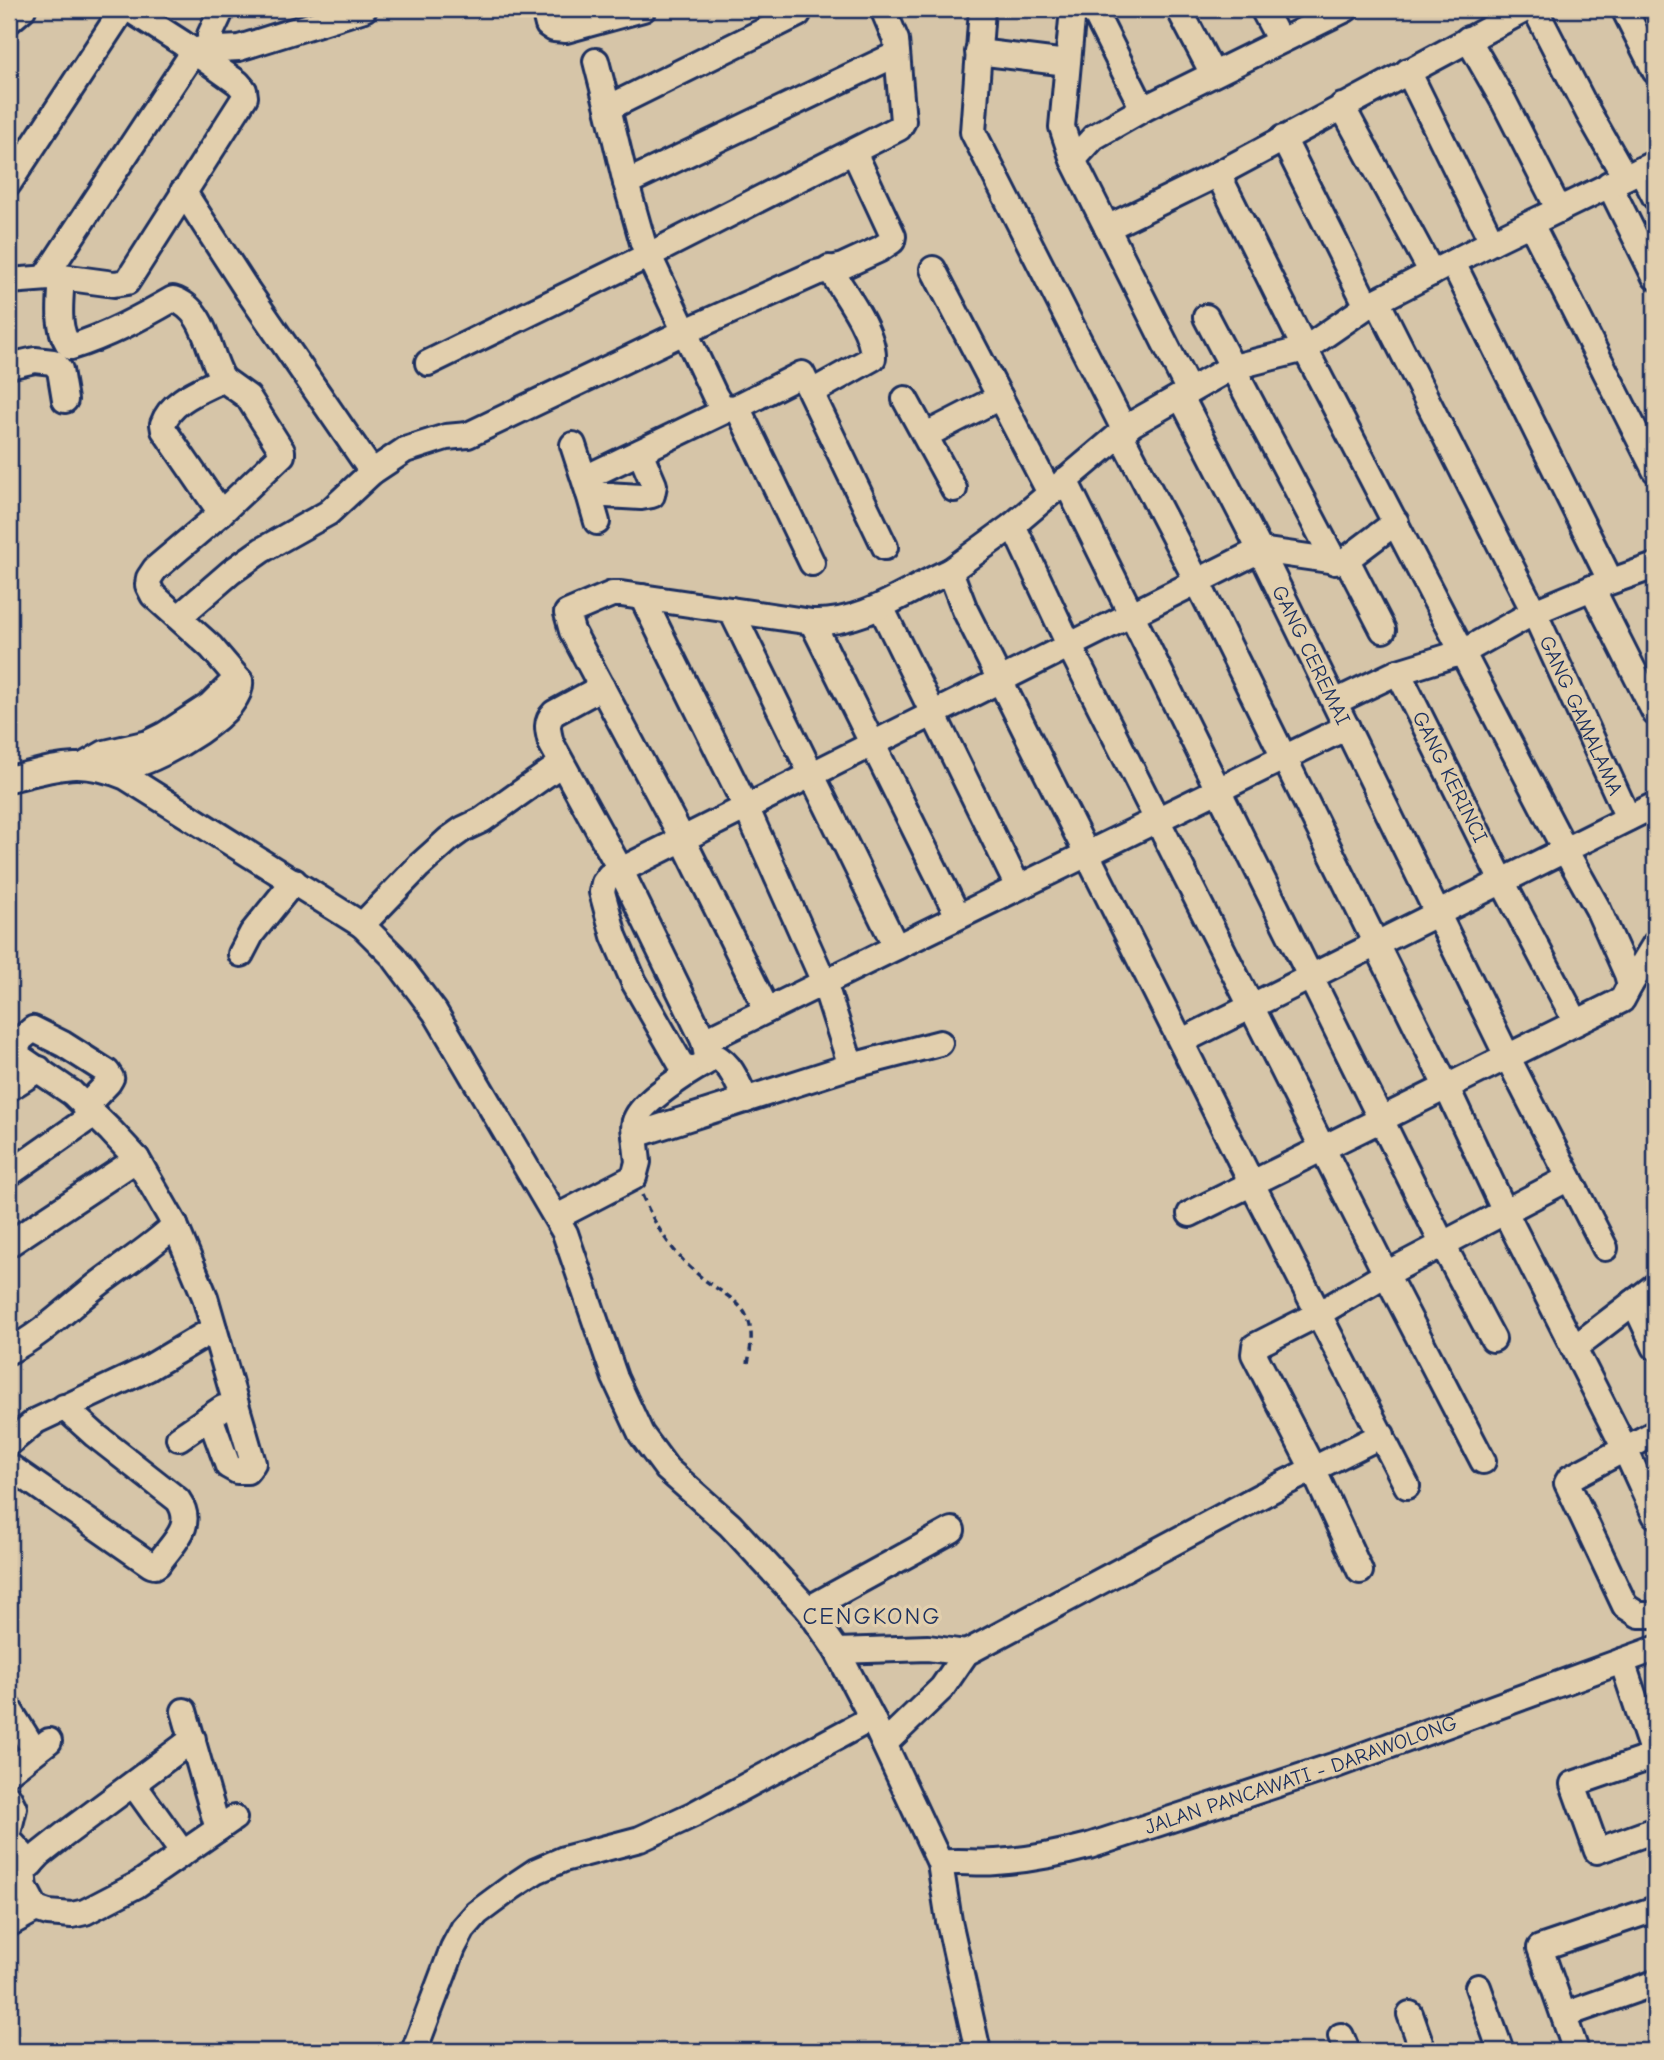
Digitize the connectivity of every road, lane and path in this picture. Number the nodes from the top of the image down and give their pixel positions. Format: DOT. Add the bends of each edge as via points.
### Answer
graph roads {
  1 [pos="23,9"];
  2 [pos="123,9"];
  3 [pos="129,9"];
  4 [pos="222,9"];
  5 [pos="364,9"];
  6 [pos="544,9"];
  7 [pos="643,9"];
  8 [pos="800,9"];
  9 [pos="883,9"];
  10 [pos="982,9"];
  11 [pos="1073,9"];
  12 [pos="1093,9"];
  13 [pos="1179,9"];
  14 [pos="1263,9"];
  15 [pos="1345,9"];
  16 [pos="1526,9"];
  17 [pos="1535,9"];
  18 [pos="1624,9"];
  19 [pos="9,21"];
  20 [pos="1468,39"];
  21 [pos="1280,41"];
  22 [pos="204,48"];
  23 [pos="978,52"];
  24 [pos="897,54"];
  25 [pos="596,61"];
  26 [pos="1067,63"];
  27 [pos="1408,71"];
  28 [pos="1655,71"];
  29 [pos="1213,75"];
  30 [pos="1342,106"];
  31 [pos="608,108"];
  32 [pos="1143,108"];
  33 [pos="1283,138"];
  34 [pos="854,152"];
  35 [pos="1073,160"];
  36 [pos="1633,173"];
  37 [pos="1217,174"];
  38 [pos="10,179"];
  39 [pos="626,183"];
  40 [pos="183,191"];
  41 [pos="1655,197"];
  42 [pos="1559,210"];
  43 [pos="1531,224"];
  44 [pos="1107,228"];
  45 [pos="1492,242"];
  46 [pos="649,255"];
  47 [pos="829,268"];
  48 [pos="1443,268"];
  49 [pos="933,269"];
  50 [pos="54,277"];
  51 [pos="1655,277"];
  52 [pos="9,281"];
  53 [pos="1372,304"];
  54 [pos="1206,317"];
  55 [pos="684,332"];
  56 [pos="1305,349"];
  57 [pos="59,352"];
  58 [pos="428,363"];
  59 [pos="9,366"];
  60 [pos="1230,368"];
  61 [pos="223,379"];
  62 [pos="812,392"];
  63 [pos="1185,394"];
  64 [pos="1000,397"];
  65 [pos="905,399"];
  66 [pos="65,400"];
  67 [pos="732,409"];
  68 [pos="1123,433"];
  69 [pos="926,435"];
  70 [pos="573,445"];
  71 [pos="640,452"];
  72 [pos="1655,470"];
  73 [pos="372,472"];
  74 [pos="587,486"];
  75 [pos="1058,486"];
  76 [pos="954,489"];
  77 [pos="221,513"];
  78 [pos="597,522"];
  79 [pos="1396,522"];
  80 [pos="1013,526"];
  81 [pos="885,547"];
  82 [pos="1260,550"];
  83 [pos="1341,561"];
  84 [pos="812,563"];
  85 [pos="1655,566"];
  86 [pos="950,571"];
  87 [pos="1197,581"];
  88 [pos="1601,584"];
  89 [pos="642,597"];
  90 [pos="881,607"];
  91 [pos="731,610"];
  92 [pos="1534,612"];
  93 [pos="1132,614"];
  94 [pos="179,617"];
  95 [pos="812,622"];
  96 [pos="1383,630"];
  97 [pos="1069,645"];
  98 [pos="1462,652"];
  99 [pos="1398,672"];
  100 [pos="1000,680"];
  101 [pos="602,687"];
  102 [pos="1335,702"];
  103 [pos="1655,713"];
  104 [pos="932,714"];
  105 [pos="1347,727"];
  106 [pos="872,744"];
  107 [pos="1283,758"];
  108 [pos="561,764"];
  109 [pos="97,767"];
  110 [pos="810,775"];
  111 [pos="9,779"];
  112 [pos="1219,789"];
  113 [pos="1655,805"];
  114 [pos="746,807"];
  115 [pos="1628,818"];
  116 [pos="1157,820"];
  117 [pos="682,838"];
  118 [pos="1564,848"];
  119 [pos="1087,853"];
  120 [pos="620,869"];
  121 [pos="294,881"];
  122 [pos="1502,881"];
  123 [pos="1018,887"];
  124 [pos="1439,913"];
  125 [pos="958,916"];
  126 [pos="362,925"];
  127 [pos="1376,944"];
  128 [pos="1655,944"];
  129 [pos="896,947"];
  130 [pos="242,954"];
  131 [pos="1311,976"];
  132 [pos="824,982"];
  133 [pos="1630,985"];
  134 [pos="1251,1006"];
  135 [pos="767,1010"];
  136 [pos="1576,1022"];
  137 [pos="1182,1041"];
  138 [pos="940,1043"];
  139 [pos="706,1047"];
  140 [pos="11,1052"];
  141 [pos="1507,1056"];
  142 [pos="850,1066"];
  143 [pos="39,1069"];
  144 [pos="686,1073"];
  145 [pos="9,1088"];
  146 [pos="1447,1088"];
  147 [pos="746,1100"];
  148 [pos="89,1111"];
  149 [pos="1382,1120"];
  150 [pos="635,1135"];
  151 [pos="1323,1148"];
  152 [pos="137,1159"];
  153 [pos="9,1174"];
  154 [pos="634,1177"];
  155 [pos="1569,1178"];
  156 [pos="1252,1184"];
  157 [pos="1505,1212"];
  158 [pos="1190,1214"];
  159 [pos="557,1217"];
  160 [pos="175,1225"];
  161 [pos="9,1244"];
  162 [pos="1443,1245"];
  163 [pos="1605,1248"];
  164 [pos="1385,1274"];
  165 [pos="1655,1286"];
  166 [pos="1634,1302"];
  167 [pos="1320,1314"];
  168 [pos="214,1329"];
  169 [pos="1493,1339"];
  170 [pos="1571,1341"];
  171 [pos="1655,1347"];
  172 [pos="9,1351"];
  173 [pos="748,1363"];
  174 [pos="235,1400"];
  175 [pos="64,1406"];
  176 [pos="210,1417"];
  177 [pos="1655,1433"];
  178 [pos="1382,1435"];
  179 [pos="179,1438"];
  180 [pos="9,1443"];
  181 [pos="1624,1447"];
  182 [pos="1483,1461"];
  183 [pos="9,1466"];
  184 [pos="1313,1469"];
  185 [pos="1407,1486"];
  186 [pos="1655,1515"];
  187 [pos="952,1530"];
  188 [pos="1360,1570"];
  189 [pos="808,1609"];
  190 [pos="1655,1615"];
  191 [pos="1655,1648"];
  192 [pos="836,1651"];
  193 [pos="966,1653"];
  194 [pos="1622,1661"];
  195 [pos="9,1709"];
  196 [pos="184,1711"];
  197 [pos="872,1718"];
  198 [pos="193,1740"];
  199 [pos="885,1743"];
  200 [pos="1655,1758"];
  201 [pos="9,1772"];
  202 [pos="134,1785"];
  203 [pos="9,1798"];
  204 [pos="9,1829"];
  205 [pos="1655,1830"];
  206 [pos="9,1840"];
  207 [pos="183,1852"];
  208 [pos="940,1863"];
  209 [pos="31,1864"];
  210 [pos="36,1909"];
  211 [pos="1655,1909"];
  212 [pos="9,1924"];
  213 [pos="1655,1983"];
  214 [pos="1478,1987"];
  215 [pos="1410,2014"];
  216 [pos="1564,2015"];
  217 [pos="414,2051"];
  218 [pos="978,2051"];
  219 [pos="1423,2051"];
  220 [pos="1500,2051"];
  221 [pos="1576,2051"];
  1 -- 19 [label="street"];
  2 -- 38 [label="street"];
  3 -- 22 [label="street"];
  4 -- 22 [label="street"];
  5 -- 22 [label="street" via="239,48"];
  6 -- 7 [label="street" via="548,25 566,30"];
  8 -- 31 [label="street" via="799,14"];
  9 -- 24 [label="street"];
  10 -- 23 [label="street"];
  11 -- 26 [label="street, GANG CEREMAI"];
  12 -- 32 [label="street"];
  13 -- 29 [label="street"];
  14 -- 21 [label="street"];
  15 -- 21 [label="street"];
  16 -- 20 [label="street"];
  17 -- 36 [label="street" via="1588,112"];
  18 -- 28 [label="street"];
  20 -- 27 [label="street"];
  20 -- 42 [label="street"];
  21 -- 29 [label="street"];
  22 -- 40 [label="street" via="244,90 245,97"];
  22 -- 50 [label="street"];
  23 -- 26 [label="street"];
  23 -- 68 [label="street" via="972,132"];
  24 -- 34 [label="street" via="902,125"];
  24 -- 39 [label="street"];
  25 -- 31 [label="street"];
  26 -- 35 [label="street, GANG CEREMAI" via="1062,127"];
  27 -- 30 [label="street"];
  27 -- 45 [label="street"];
  29 -- 32 [label="street"];
  30 -- 33 [label="street"];
  30 -- 48 [label="street"];
  31 -- 39 [label="street"];
  32 -- 35 [label="street" via="1094,136"];
  33 -- 37 [label="street"];
  33 -- 53 [label="street, GANG GAMALAMA"];
  34 -- 46 [label="street"];
  34 -- 47 [label="street" via="892,241"];
  35 -- 44 [label="street, GANG CEREMAI"];
  36 -- 41 [label="street"];
  36 -- 42 [label="street"];
  36 -- 51 [label="street"];
  37 -- 44 [label="street"];
  37 -- 56 [label="street"];
  39 -- 46 [label="street"];
  40 -- 50 [label="street" via="127,282 114,285"];
  40 -- 73 [label="street"];
  42 -- 43 [label="street"];
  43 -- 45 [label="street"];
  43 -- 72 [label="street"];
  44 -- 63 [label="street, GANG CEREMAI"];
  45 -- 48 [label="street"];
  46 -- 55 [label="street"];
  46 -- 58 [label="street"];
  47 -- 55 [label="street"];
  47 -- 62 [label="street" via="866,331 873,358"];
  48 -- 53 [label="street"];
  48 -- 88 [label="street"];
  49 -- 64 [label="street"];
  50 -- 52 [label="street"];
  50 -- 57 [label="street" via="60,313"];
  53 -- 56 [label="street"];
  53 -- 92 [label="street, GANG GAMALAMA"];
  54 -- 60 [label="street"];
  55 -- 67 [label="street" via="715,396 722,407"];
  55 -- 73 [label="street" via="468,435 405,450"];
  56 -- 60 [label="street"];
  56 -- 79 [label="street"];
  57 -- 59 [label="street"];
  57 -- 61 [label="street" via="130,324 173,299 194,314 206,332"];
  57 -- 66 [label="street"];
  60 -- 63 [label="street"];
  60 -- 83 [label="street"];
  61 -- 77 [label="street" via="248,397 282,455"];
  61 -- 77 [label="street" via="181,401 163,424"];
  62 -- 67 [label="street" via="802,374"];
  62 -- 81 [label="street"];
  63 -- 68 [label="street"];
  63 -- 82 [label="street, GANG CEREMAI"];
  64 -- 69 [label="street"];
  64 -- 75 [label="street"];
  65 -- 69 [label="street"];
  67 -- 71 [label="street"];
  67 -- 84 [label="street" via="741,415"];
  68 -- 75 [label="street"];
  68 -- 87 [label="street"];
  69 -- 76 [label="street"];
  70 -- 74 [label="street"];
  71 -- 74 [label="street"];
  71 -- 74 [label="street" via="654,485 652,495"];
  73 -- 94 [label="street" via="328,513 262,550"];
  74 -- 78 [label="street"];
  75 -- 80 [label="street"];
  75 -- 93 [label="street"];
  77 -- 94 [label="street" via="149,578 153,595"];
  79 -- 83 [label="street"];
  79 -- 98 [label="street"];
  80 -- 86 [label="street"];
  80 -- 97 [label="street"];
  82 -- 83 [label="street"];
  82 -- 87 [label="street"];
  82 -- 102 [label="street, GANG CEREMAI"];
  83 -- 96 [label="street"];
  85 -- 88 [label="street"];
  86 -- 90 [label="street"];
  86 -- 100 [label="street"];
  87 -- 93 [label="street"];
  87 -- 107 [label="street"];
  88 -- 92 [label="street"];
  88 -- 103 [label="street"];
  89 -- 91 [label="street"];
  89 -- 101 [label="street" via="612,594 567,613"];
  89 -- 114 [label="street"];
  90 -- 95 [label="street" via="845,621"];
  90 -- 104 [label="street"];
  91 -- 95 [label="street"];
  91 -- 110 [label="street"];
  92 -- 98 [label="street"];
  92 -- 115 [label="street, GANG GAMALAMA"];
  93 -- 97 [label="street"];
  93 -- 112 [label="street"];
  94 -- 109 [label="street" via="240,681 232,683 169,750 134,765"];
  95 -- 106 [label="street"];
  97 -- 100 [label="street"];
  97 -- 116 [label="street"];
  98 -- 99 [label="street"];
  98 -- 118 [label="street"];
  99 -- 102 [label="street"];
  99 -- 122 [label="street, GANG KERINCI"];
  100 -- 104 [label="street"];
  100 -- 119 [label="street"];
  101 -- 108 [label="street" via="548,719 548,733"];
  101 -- 117 [label="street"];
  102 -- 105 [label="street, GANG CEREMAI"];
  104 -- 106 [label="street"];
  104 -- 123 [label="street"];
  105 -- 107 [label="street"];
  105 -- 124 [label="street, GANG CEREMAI"];
  106 -- 110 [label="street"];
  106 -- 125 [label="street"];
  107 -- 112 [label="street"];
  107 -- 127 [label="street"];
  108 -- 120 [label="street"];
  108 -- 126 [label="street" via="449,839"];
  109 -- 111 [label="street" via="52,769"];
  109 -- 121 [label="street" via="144,788"];
  110 -- 114 [label="street"];
  110 -- 129 [label="street"];
  112 -- 116 [label="street"];
  112 -- 131 [label="street"];
  113 -- 115 [label="street"];
  114 -- 117 [label="street"];
  114 -- 132 [label="street"];
  115 -- 118 [label="street"];
  116 -- 119 [label="street"];
  116 -- 134 [label="street"];
  117 -- 120 [label="street"];
  117 -- 135 [label="street"];
  118 -- 122 [label="street"];
  118 -- 133 [label="street" via="1598,909"];
  119 -- 123 [label="street"];
  119 -- 137 [label="street"];
  120 -- 139 [label="street"];
  120 -- 144 [label="street" via="609,876 602,892 614,936 634,982"];
  121 -- 126 [label="street"];
  121 -- 130 [label="street" via="263,918"];
  122 -- 124 [label="street"];
  122 -- 136 [label="street, GANG KERINCI"];
  123 -- 125 [label="street"];
  124 -- 127 [label="street"];
  124 -- 141 [label="street, GANG CEREMAI"];
  125 -- 129 [label="street"];
  126 -- 159 [label="street" via="393,956 435,1012"];
  127 -- 131 [label="street"];
  127 -- 146 [label="street"];
  128 -- 133 [label="street"];
  129 -- 132 [label="street"];
  131 -- 134 [label="street"];
  131 -- 149 [label="street"];
  132 -- 135 [label="street"];
  132 -- 142 [label="street"];
  133 -- 136 [label="street" via="1622,1000"];
  134 -- 137 [label="street"];
  134 -- 151 [label="street"];
  135 -- 139 [label="street"];
  136 -- 141 [label="street"];
  137 -- 156 [label="street"];
  138 -- 142 [label="street"];
  139 -- 144 [label="street" via="705,1063"];
  139 -- 147 [label="street" via="725,1061"];
  140 -- 143 [label="street"];
  140 -- 148 [label="street" via="33,1029 107,1072 111,1079"];
  141 -- 146 [label="street"];
  141 -- 155 [label="street, GANG CEREMAI"];
  142 -- 147 [label="street"];
  143 -- 145 [label="street"];
  143 -- 148 [label="street"];
  144 -- 150 [label="street" via="639,1112"];
  146 -- 149 [label="street"];
  146 -- 157 [label="street"];
  147 -- 150 [label="street"];
  148 -- 152 [label="street"];
  148 -- 153 [label="street"];
  149 -- 151 [label="street"];
  149 -- 162 [label="street"];
  150 -- 154 [label="street" via="638,1162"];
  151 -- 156 [label="street"];
  151 -- 164 [label="street"];
  152 -- 160 [label="street"];
  152 -- 161 [label="street"];
  154 -- 159 [label="street"];
  154 -- 173 [label="path" via="655,1225 671,1248 747,1315 752,1343"];
  155 -- 157 [label="street"];
  155 -- 163 [label="street, GANG CEREMAI"];
  156 -- 158 [label="street"];
  156 -- 167 [label="street"];
  157 -- 162 [label="street"];
  157 -- 170 [label="street"];
  159 -- 189 [label="street" via="615,1378 641,1434 667,1469 730,1525"];
  160 -- 168 [label="street"];
  160 -- 172 [label="street"];
  162 -- 164 [label="street"];
  162 -- 169 [label="street"];
  164 -- 167 [label="street"];
  164 -- 182 [label="street"];
  165 -- 166 [label="street"];
  166 -- 170 [label="street"];
  166 -- 171 [label="street"];
  167 -- 178 [label="street"];
  167 -- 184 [label="street" via="1260,1342 1253,1350"];
  168 -- 174 [label="street"];
  168 -- 175 [label="street" via="147,1368"];
  170 -- 181 [label="street"];
  174 -- 176 [label="street"];
  174 -- 176 [label="street" via="253,1463 247,1471 228,1466"];
  175 -- 180 [label="street"];
  175 -- 183 [label="street" via="186,1511 182,1531 158,1564 151,1564"];
  176 -- 179 [label="street"];
  177 -- 181 [label="street"];
  178 -- 184 [label="street"];
  178 -- 185 [label="street"];
  181 -- 186 [label="street"];
  181 -- 190 [label="street" via="1570,1478 1567,1486 1625,1606 1639,1615"];
  184 -- 188 [label="street"];
  184 -- 193 [label="street"];
  187 -- 189 [label="street"];
  189 -- 192 [label="street"];
  191 -- 194 [label="street, JALAN PANCAWATI - DARAWOLONG"];
  192 -- 193 [label="street" via="928,1648"];
  192 -- 197 [label="street"];
  193 -- 199 [label="street" via="942,1688"];
  194 -- 200 [label="street"];
  194 -- 208 [label="street, JALAN PANCAWATI - DARAWOLONG" via="1339,1765 1090,1846 996,1862"];
  195 -- 201 [label="street" via="42,1746"];
  196 -- 198 [label="street"];
  197 -- 199 [label="street"];
  197 -- 217 [label="street" via="694,1814 640,1839 564,1859 512,1887 463,1929"];
  198 -- 202 [label="street"];
  198 -- 207 [label="street" via="226,1823"];
  199 -- 208 [label="street"];
  200 -- 205 [label="street" via="1573,1784 1597,1851"];
  202 -- 207 [label="street"];
  202 -- 209 [label="street"];
  203 -- 204 [label="street" via="14,1808"];
  206 -- 209 [label="street"];
  207 -- 210 [label="street" via="138,1885 85,1912 72,1915"];
  208 -- 218 [label="street"];
  209 -- 210 [label="street" via="23,1872 23,1880"];
  210 -- 212 [label="street"];
  211 -- 216 [label="street" via="1540,1948"];
  213 -- 216 [label="street"];
  214 -- 220 [label="street"];
  215 -- 219 [label="street"];
  216 -- 221 [label="street"];
}
